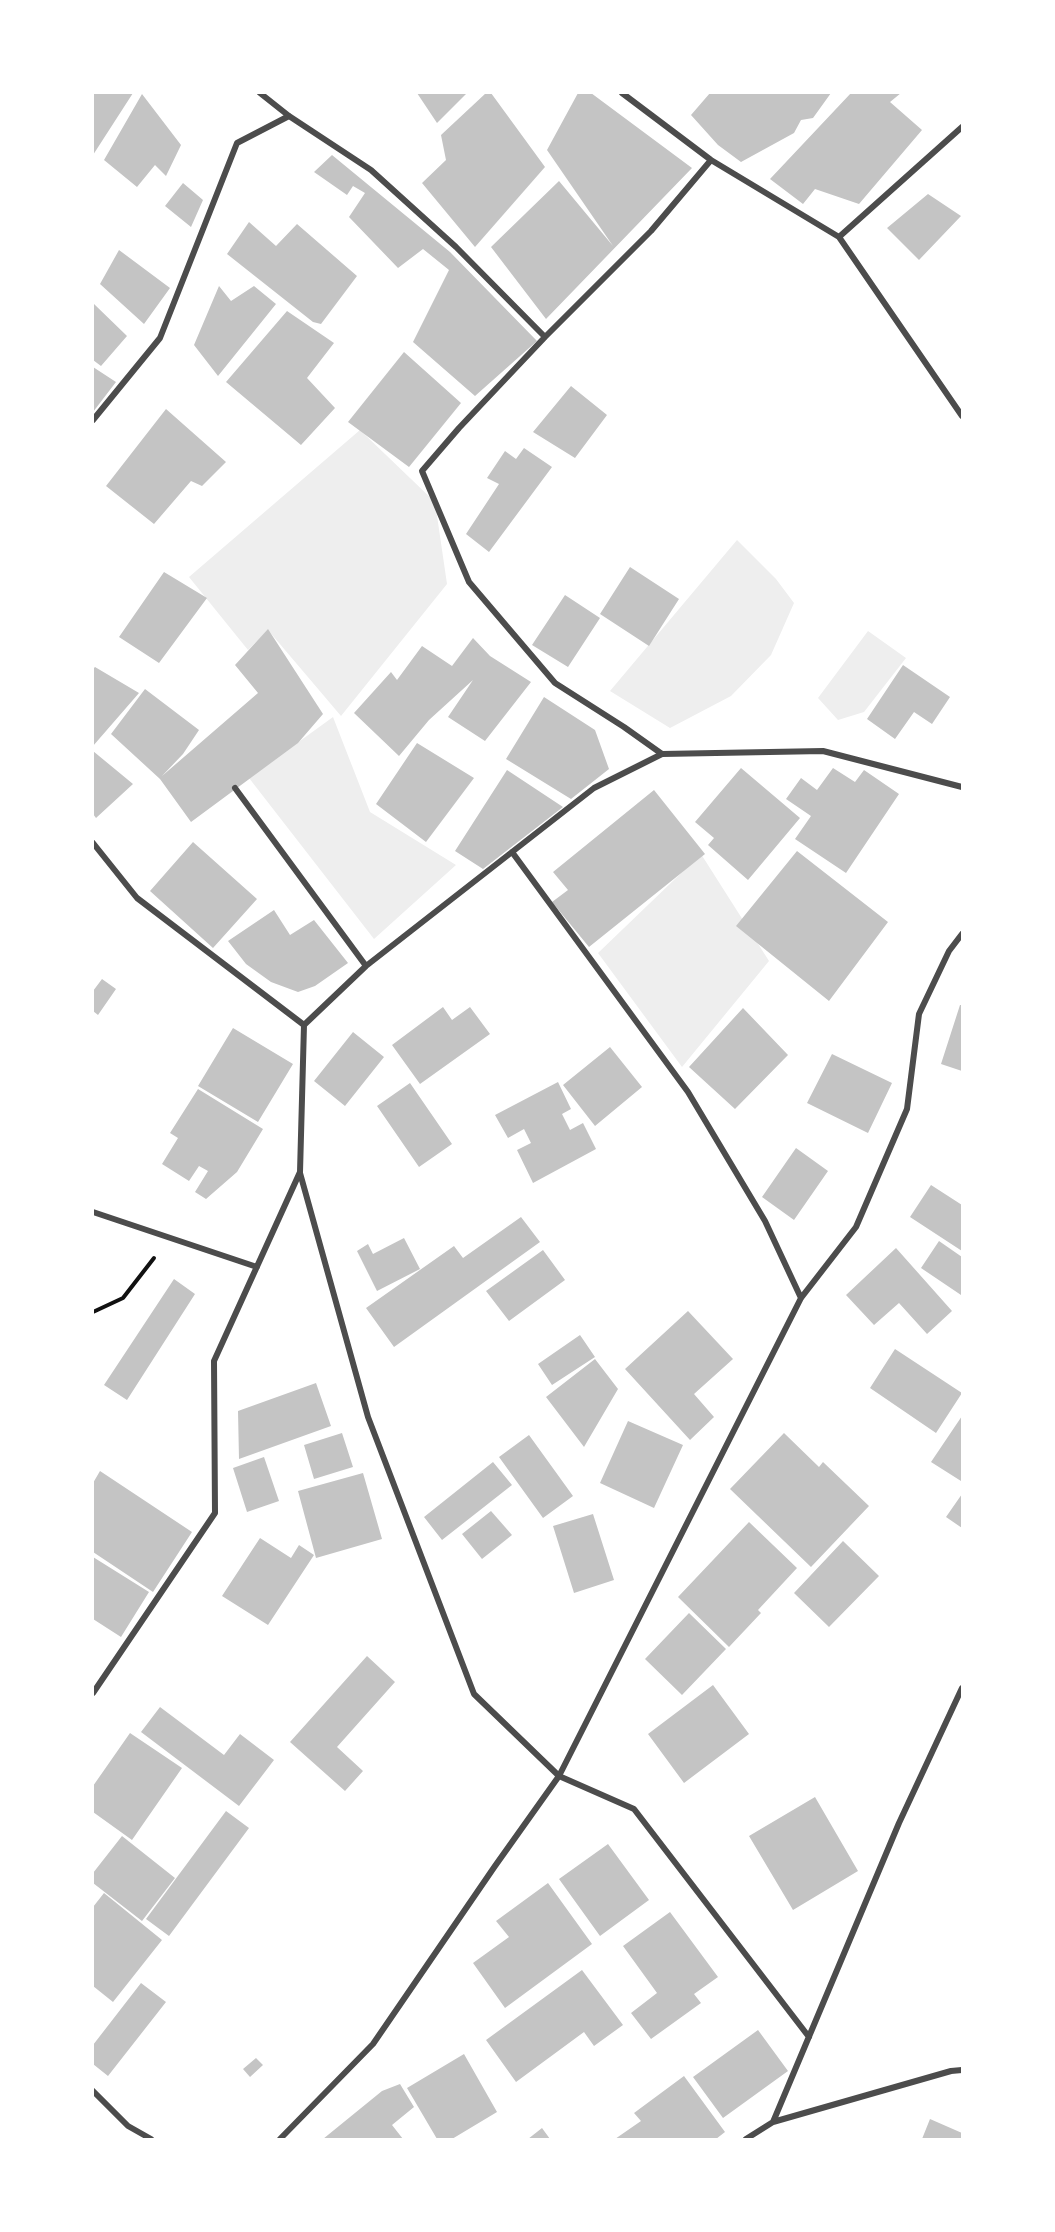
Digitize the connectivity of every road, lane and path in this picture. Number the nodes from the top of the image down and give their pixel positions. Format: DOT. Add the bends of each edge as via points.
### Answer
graph roads {
  1 [pos="260,93"];
  2 [pos="622,93"];
  3 [pos="289,116"];
  4 [pos="962,127"];
  5 [pos="711,160"];
  6 [pos="839,237"];
  7 [pos="545,337"];
  8 [pos="962,416"];
  9 [pos="93,420"];
  10 [pos="662,754"];
  11 [pos="962,788"];
  12 [pos="235,789"];
  13 [pos="93,843"];
  14 [pos="512,852"];
  15 [pos="962,934"];
  16 [pos="366,966"];
  17 [pos="304,1025"];
  18 [pos="300,1172"];
  19 [pos="93,1212"];
  20 [pos="170,1238"];
  21 [pos="257,1267"];
  22 [pos="801,1298"];
  23 [pos="93,1312"];
  24 [pos="962,1688"];
  25 [pos="93,1693"];
  26 [pos="559,1776"];
  27 [pos="809,2037"];
  28 [pos="962,2070"];
  29 [pos="93,2091"];
  30 [pos="773,2122"];
  31 [pos="151,2139"];
  32 [pos="280,2139"];
  33 [pos="746,2139"];
  1 -- 3 [label="street"];
  2 -- 5 [label="street"];
  3 -- 7 [label="street" via="371,170 456,247"];
  3 -- 9 [label="street" via="237,143 160,338"];
  4 -- 6 [label="street"];
  5 -- 6 [label="street"];
  5 -- 7 [label="street" via="651,231"];
  6 -- 8 [label="street"];
  7 -- 10 [label="street" via="422,471 469,582 555,683"];
  10 -- 11 [label="street" via="823,751"];
  10 -- 14 [label="street" via="594,788"];
  12 -- 16 [label="street"];
  13 -- 17 [label="street" via="137,898"];
  14 -- 16 [label="street"];
  14 -- 22 [label="street" via="688,1092 765,1221"];
  15 -- 22 [label="street" via="949,951 919,1014 907,1109 856,1227"];
  16 -- 17 [label="street"];
  17 -- 18 [label="street"];
  18 -- 21 [label="street"];
  18 -- 26 [label="street" via="368,1417 474,1694"];
  19 -- 20 [label="street"];
  20 -- 21 [label="street"];
  20 -- 23 [label="path" via="123,1298"];
  21 -- 25 [label="street" via="214,1361 214,1513"];
  22 -- 26 [label="street"];
  24 -- 27 [label="street" via="899,1823"];
  26 -- 27 [label="street" via="634,1809"];
  26 -- 32 [label="street" via="373,2044"];
  27 -- 30 [label="street"];
  28 -- 30 [label="street"];
  29 -- 31 [label="street" via="128,2126"];
  30 -- 33 [label="street"];
}
